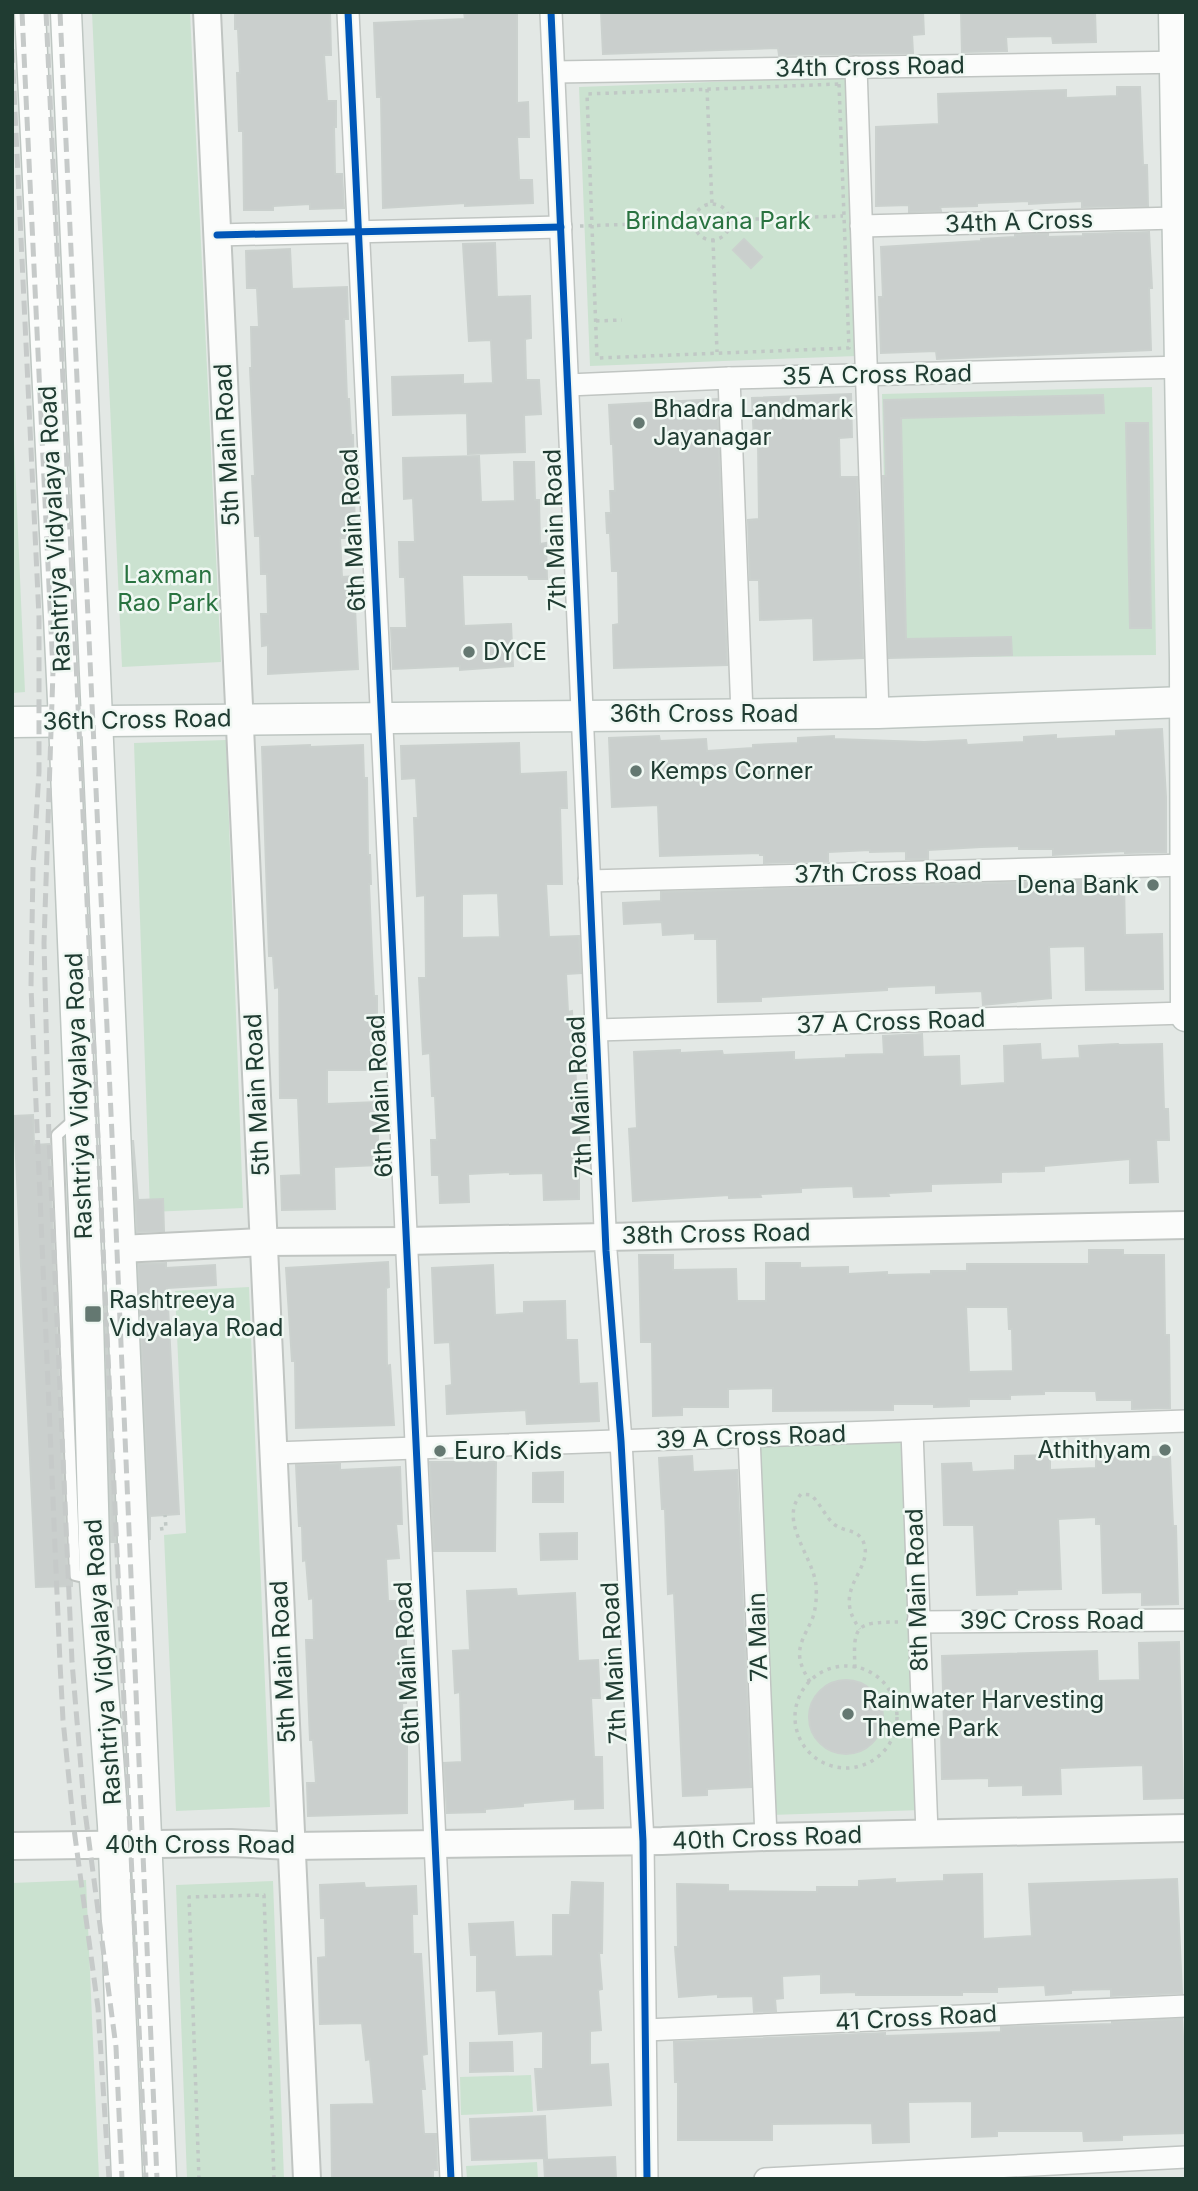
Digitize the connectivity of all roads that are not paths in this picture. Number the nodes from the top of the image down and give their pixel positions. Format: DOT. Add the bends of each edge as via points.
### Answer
graph roads {
  1 [pos="30,12"];
  2 [pos="66,12"];
  3 [pos="206,12"];
  4 [pos="348,12"];
  5 [pos="551,12"];
  6 [pos="1174,13"];
  7 [pos="1186,13"];
  8 [pos="1180,62"];
  9 [pos="856,67"];
  10 [pos="554,72"];
  11 [pos="1177,218"];
  12 [pos="855,219"];
  13 [pos="561,227"];
  14 [pos="358,231"];
  15 [pos="217,235"];
  16 [pos="1182,367"];
  17 [pos="866,376"];
  18 [pos="729,378"];
  19 [pos="568,385"];
  20 [pos="1183,404"];
  21 [pos="1185,695"];
  22 [pos="878,704"];
  23 [pos="12,705"];
  24 [pos="742,706"];
  25 [pos="582,707"];
  26 [pos="381,709"];
  27 [pos="239,710"];
  28 [pos="97,712"];
  29 [pos="63,713"];
  30 [pos="12,722"];
  31 [pos="1185,865"];
  32 [pos="589,881"];
  33 [pos="1186,1014"];
  34 [pos="596,1030"];
  35 [pos="1186,1224"];
  36 [pos="605,1236"];
  37 [pos="406,1241"];
  38 [pos="264,1242"];
  39 [pos="120,1249"];
  40 [pos="1186,1421"];
  41 [pos="912,1431"];
  42 [pos="749,1437"];
  43 [pos="621,1441"];
  44 [pos="416,1448"];
  45 [pos="274,1453"];
  46 [pos="1186,1620"];
  47 [pos="918,1622"];
  48 [pos="1186,1828"];
  49 [pos="927,1833"];
  50 [pos="766,1837"];
  51 [pos="643,1841"];
  52 [pos="435,1843"];
  53 [pos="114,1844"];
  54 [pos="147,1844"];
  55 [pos="12,1846"];
  56 [pos="292,1846"];
  57 [pos="1186,2006"];
  58 [pos="646,2030"];
  59 [pos="1186,2157"];
  60 [pos="127,2179"];
  61 [pos="161,2179"];
  62 [pos="307,2179"];
  63 [pos="451,2179"];
  64 [pos="647,2179"];
  65 [pos="765,2179"];
  1 -- 29 [label="main road, Rashtriya Vidyalaya Road"];
  2 -- 28 [label="main road, Rashtriya Vidyalaya Road"];
  3 -- 15 [label="street, 5th Main Road"];
  4 -- 14 [label="street, 6th Main Road"];
  5 -- 10 [label="street, 7th Main Road"];
  6 -- 7 [label="street"];
  6 -- 8 [label="main road"];
  8 -- 9 [label="street, 34th Cross Road"];
  8 -- 11 [label="main road"];
  9 -- 10 [label="street, 34th Cross Road" via="707,80"];
  9 -- 12 [label="street"];
  10 -- 13 [label="street, 7th Main Road"];
  11 -- 12 [label="street, 34th A Cross"];
  11 -- 16 [label="main road"];
  12 -- 17 [label="street"];
  13 -- 14 [label="street"];
  13 -- 19 [label="street, 7th Main Road"];
  14 -- 15 [label="street"];
  14 -- 26 [label="street, 6th Main Road"];
  15 -- 27 [label="street, 5th Main Road"];
  16 -- 17 [label="street, 35 A Cross Road"];
  16 -- 20 [label="main road"];
  17 -- 18 [label="street, 35 A Cross Road"];
  17 -- 22 [label="street"];
  18 -- 19 [label="street, 35 A Cross Road"];
  18 -- 24 [label="street"];
  19 -- 25 [label="street, 7th Main Road"];
  20 -- 21 [label="main road"];
  21 -- 22 [label="main road, 36th Cross Road"];
  21 -- 31 [label="main road"];
  22 -- 24 [label="main road, 36th Cross Road"];
  23 -- 29 [label="main road, 36th Cross Road"];
  24 -- 25 [label="main road, 36th Cross Road"];
  25 -- 26 [label="main road, 36th Cross Road"];
  25 -- 32 [label="street, 7th Main Road"];
  26 -- 27 [label="main road, 36th Cross Road"];
  26 -- 37 [label="street, 6th Main Road"];
  27 -- 28 [label="main road, 36th Cross Road"];
  27 -- 38 [label="street, 5th Main Road"];
  28 -- 29 [label="main road, 36th Cross Road"];
  28 -- 39 [label="main road, Rashtriya Vidyalaya Road"];
  29 -- 30 [label="main road, 36th Cross Road"];
  29 -- 53 [label="main road, Rashtriya Vidyalaya Road" via="95,1580"];
  31 -- 32 [label="street, 37th Cross Road"];
  31 -- 33 [label="main road"];
  32 -- 34 [label="street, 7th Main Road"];
  33 -- 34 [label="street, 37 A Cross Road"];
  34 -- 36 [label="street, 7th Main Road"];
  35 -- 36 [label="street, 38th Cross Road"];
  36 -- 37 [label="street, 38th Cross Road"];
  36 -- 43 [label="street, 7th Main Road"];
  37 -- 38 [label="street, 38th Cross Road"];
  37 -- 44 [label="street, 6th Main Road"];
  38 -- 39 [label="street, 38th Cross Road"];
  38 -- 45 [label="street, 5th Main Road"];
  39 -- 54 [label="main road, Rashtriya Vidyalaya Road"];
  40 -- 41 [label="street, 39 A Cross Road"];
  41 -- 42 [label="street, 39 A Cross Road"];
  41 -- 47 [label="street, 8th Main Road"];
  42 -- 43 [label="street, 39 A Cross Road"];
  42 -- 50 [label="street, 7A Main"];
  43 -- 44 [label="street, 39 A Cross Road"];
  43 -- 51 [label="street, 7th Main Road"];
  44 -- 45 [label="street, 39 A Cross Road"];
  44 -- 52 [label="street, 6th Main Road"];
  45 -- 56 [label="street, 5th Main Road"];
  46 -- 47 [label="street, 39C Cross Road"];
  47 -- 49 [label="street, 8th Main Road"];
  48 -- 49 [label="street, 40th Cross Road"];
  49 -- 50 [label="street, 40th Cross Road"];
  50 -- 51 [label="street, 40th Cross Road"];
  51 -- 52 [label="street, 40th Cross Road"];
  51 -- 58 [label="street, 7th Main Road"];
  52 -- 56 [label="street, 40th Cross Road"];
  52 -- 63 [label="street, 6th Main Road"];
  53 -- 54 [label="street, 40th Cross Road"];
  53 -- 55 [label="street, 40th Cross Road"];
  53 -- 60 [label="main road, Rashtriya Vidyalaya Road"];
  54 -- 56 [label="street, 40th Cross Road"];
  54 -- 61 [label="main road, Rashtriya Vidyalaya Road"];
  56 -- 62 [label="street, 5th Main Road"];
  57 -- 58 [label="street, 41 Cross Road"];
  58 -- 64 [label="street, 7th Main Road"];
  59 -- 65 [label="street"];
}
